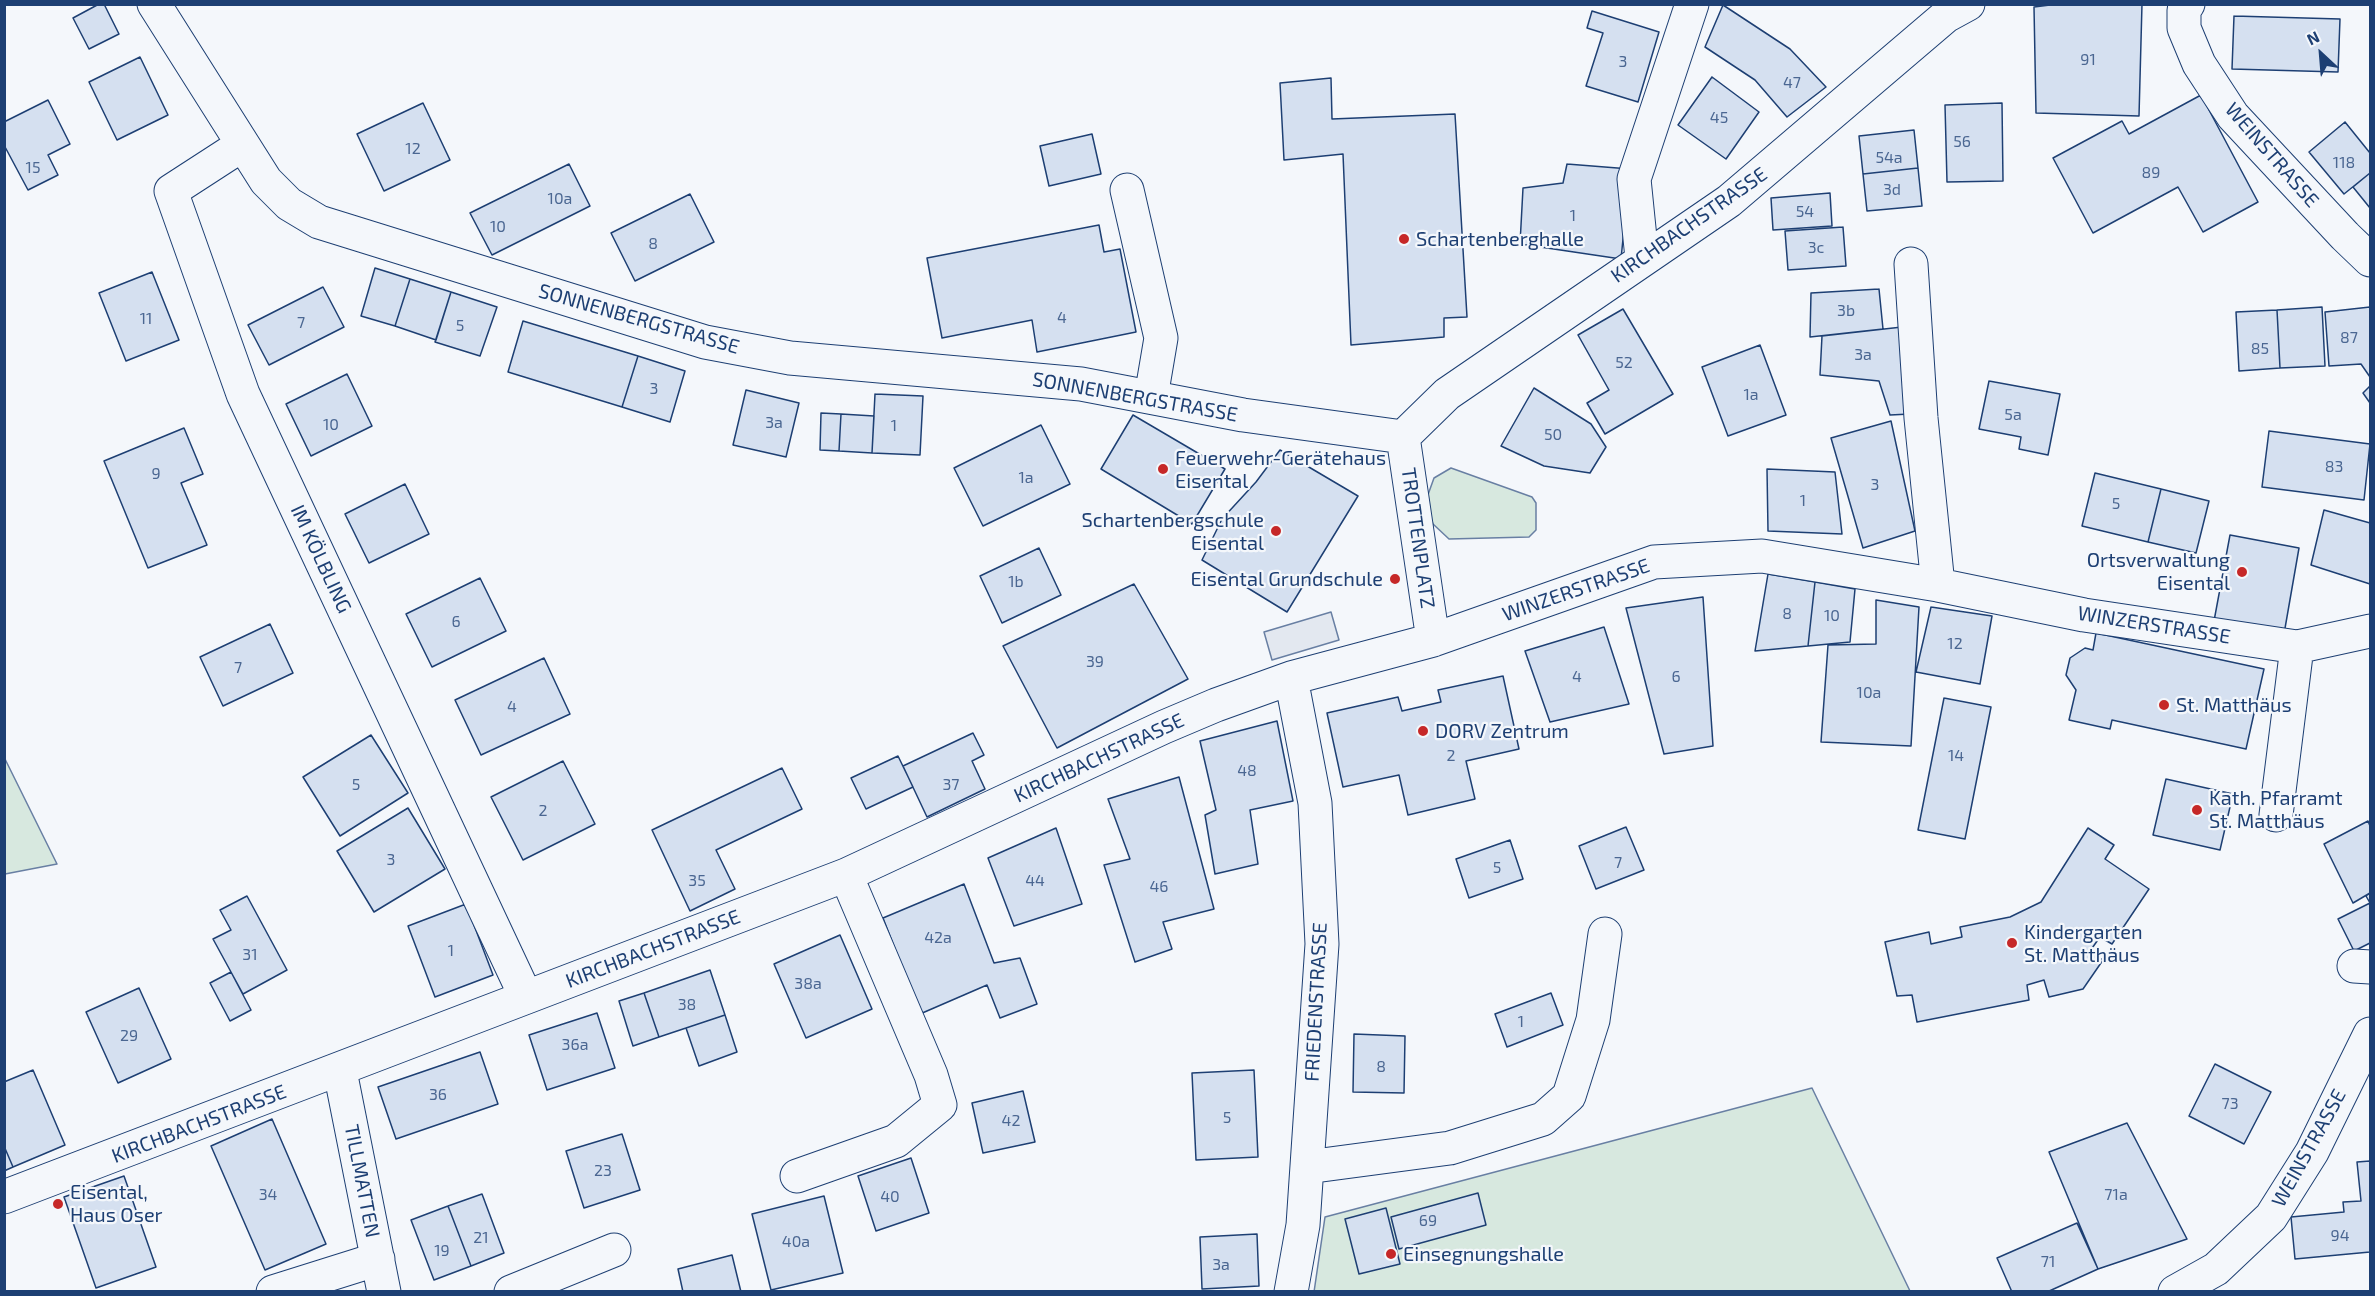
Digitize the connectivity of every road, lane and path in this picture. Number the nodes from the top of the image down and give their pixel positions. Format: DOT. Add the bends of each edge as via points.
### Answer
graph roads {
  1 [pos="154,4"];
  2 [pos="1692,4"];
  3 [pos="1968,4"];
  4 [pos="2188,4"];
  5 [pos="242,145"];
  6 [pos="1127,190"];
  7 [pos="1642,258"];
  8 [pos="2370,260"];
  9 [pos="1911,264"];
  10 [pos="1151,397"];
  11 [pos="1403,437"];
  12 [pos="1938,585"];
  13 [pos="2370,632"];
  14 [pos="1433,640"];
  15 [pos="2297,647"];
  16 [pos="1292,678"];
  17 [pos="2276,815"];
  18 [pos="846,875"];
  19 [pos="1605,934"];
  20 [pos="526,997"];
  21 [pos="2370,1034"];
  22 [pos="340,1071"];
  23 [pos="1307,1167"];
  24 [pos="797,1176"];
  25 [pos="4,1197"];
  26 [pos="614,1251"];
  27 [pos="378,1259"];
  28 [pos="273,1292"];
  29 [pos="384,1292"];
  30 [pos="511,1292"];
  31 [pos="1291,1292"];
  32 [pos="2175,1292"];
  1 -- 5 [label="street, SONNENBERGSTRASSE"];
  2 -- 7 [label="street" via="1634,179"];
  3 -- 7 [label="street, KIRCHBACHSTRASSE" via="1946,16 1729,201"];
  4 -- 8 [label="street, WEINSTRASSE" via="2184,28 2199,63 2233,116"];
  5 -- 10 [label="street, SONNENBERGSTRASSE" via="266,181 289,204 319,222 705,342 789,358 1070,383"];
  5 -- 20 [label="street, IM KÖLBLING" via="171,191 243,394"];
  6 -- 10 [label="street" via="1161,338"];
  7 -- 11 [label="street, KIRCHBACHSTRASSE" via="1447,394"];
  9 -- 12 [label="street"];
  10 -- 11 [label="street, SONNENBERGSTRASSE" via="1242,415"];
  11 -- 14 [label="street, TROTTENPLATZ"];
  12 -- 14 [label="street, WINZERSTRASSE" via="1762,556 1654,562"];
  12 -- 15 [label="street, WINZERSTRASSE" via="2084,615"];
  13 -- 15 [label="street, WINZERSTRASSE"];
  14 -- 16 [label="street, WINZERSTRASSE"];
  15 -- 17 [label="street"];
  16 -- 18 [label="street, KIRCHBACHSTRASSE" via="1164,726"];
  16 -- 23 [label="street, FRIEDENSTRASSE" via="1315,803 1322,944"];
  18 -- 20 [label="street, KIRCHBACHSTRASSE"];
  18 -- 24 [label="street" via="931,1075 940,1105 896,1141"];
  19 -- 23 [label="street" via="1593,1020 1569,1096 1543,1119 1450,1148"];
  20 -- 22 [label="street, KIRCHBACHSTRASSE"];
  21 -- 32 [label="street, WEINSTRASSE" via="2312,1152 2271,1217 2216,1269"];
  22 -- 25 [label="street, KIRCHBACHSTRASSE"];
  22 -- 27 [label="street, TILLMATTEN"];
  23 -- 31 [label="street, FRIEDENSTRASSE" via="1303,1225"];
  26 -- 30 [label="street"];
  27 -- 28 [label="street"];
  27 -- 29 [label="street, TILLMATTEN"];
}
